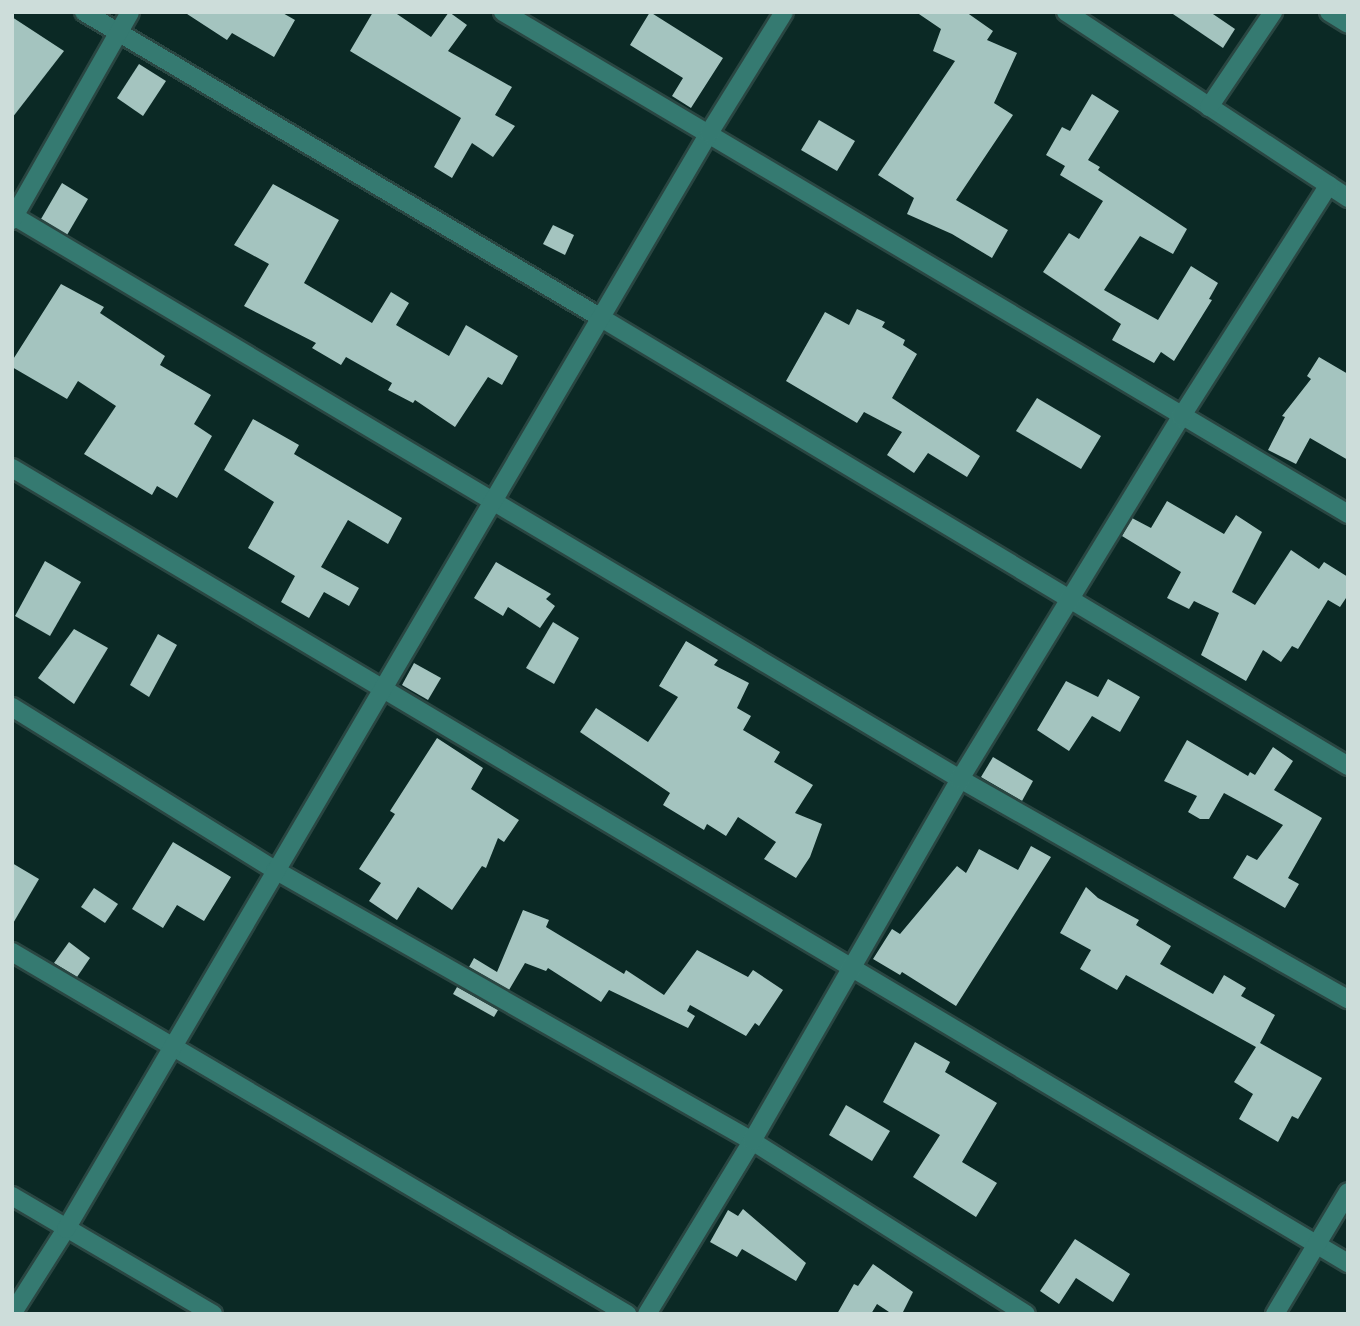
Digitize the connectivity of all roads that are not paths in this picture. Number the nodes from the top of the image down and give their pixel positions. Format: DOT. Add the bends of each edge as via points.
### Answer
graph roads {
  1 [pos="84,12"];
  2 [pos="130,12"];
  3 [pos="503,12"];
  4 [pos="785,12"];
  5 [pos="1066,12"];
  6 [pos="1273,12"];
  7 [pos="1329,12"];
  8 [pos="1348,24"];
  9 [pos="118,33"];
  10 [pos="1209,107"];
  11 [pos="709,133"];
  12 [pos="1329,186"];
  13 [pos="1348,198"];
  14 [pos="13,217"];
  15 [pos="603,319"];
  16 [pos="1181,417"];
  17 [pos="12,468"];
  18 [pos="495,500"];
  19 [pos="1348,514"];
  20 [pos="1070,600"];
  21 [pos="383,686"];
  22 [pos="12,707"];
  23 [pos="1348,766"];
  24 [pos="960,779"];
  25 [pos="275,870"];
  26 [pos="12,952"];
  27 [pos="853,967"];
  28 [pos="1348,999"];
  29 [pos="171,1046"];
  30 [pos="752,1141"];
  31 [pos="1348,1192"];
  32 [pos="12,1196"];
  33 [pos="66,1228"];
  34 [pos="1317,1244"];
  35 [pos="1348,1263"];
  36 [pos="12,1314"];
  37 [pos="213,1314"];
  38 [pos="627,1314"];
  39 [pos="647,1314"];
  40 [pos="1026,1314"];
  41 [pos="1275,1314"];
  1 -- 9 [label="street"];
  2 -- 9 [label="street"];
  3 -- 11 [label="street"];
  4 -- 11 [label="street"];
  5 -- 10 [label="street"];
  6 -- 10 [label="street"];
  7 -- 8 [label="street"];
  9 -- 14 [label="street"];
  9 -- 15 [label="street"];
  10 -- 12 [label="street"];
  11 -- 15 [label="street"];
  11 -- 16 [label="street"];
  12 -- 13 [label="street"];
  12 -- 16 [label="street"];
  14 -- 18 [label="street"];
  15 -- 18 [label="street"];
  15 -- 20 [label="street"];
  16 -- 19 [label="street"];
  16 -- 20 [label="street"];
  17 -- 21 [label="street"];
  18 -- 21 [label="street"];
  18 -- 24 [label="street"];
  20 -- 23 [label="street"];
  20 -- 24 [label="street"];
  21 -- 25 [label="street"];
  21 -- 27 [label="street"];
  22 -- 25 [label="street"];
  24 -- 27 [label="street"];
  24 -- 28 [label="street"];
  25 -- 29 [label="street"];
  25 -- 30 [label="street"];
  26 -- 29 [label="street"];
  27 -- 30 [label="street"];
  27 -- 34 [label="street"];
  29 -- 33 [label="street"];
  29 -- 38 [label="street"];
  30 -- 39 [label="street"];
  30 -- 40 [label="street"];
  31 -- 34 [label="street"];
  32 -- 33 [label="street"];
  33 -- 36 [label="street"];
  33 -- 37 [label="street"];
  34 -- 35 [label="street"];
  34 -- 41 [label="street"];
}
